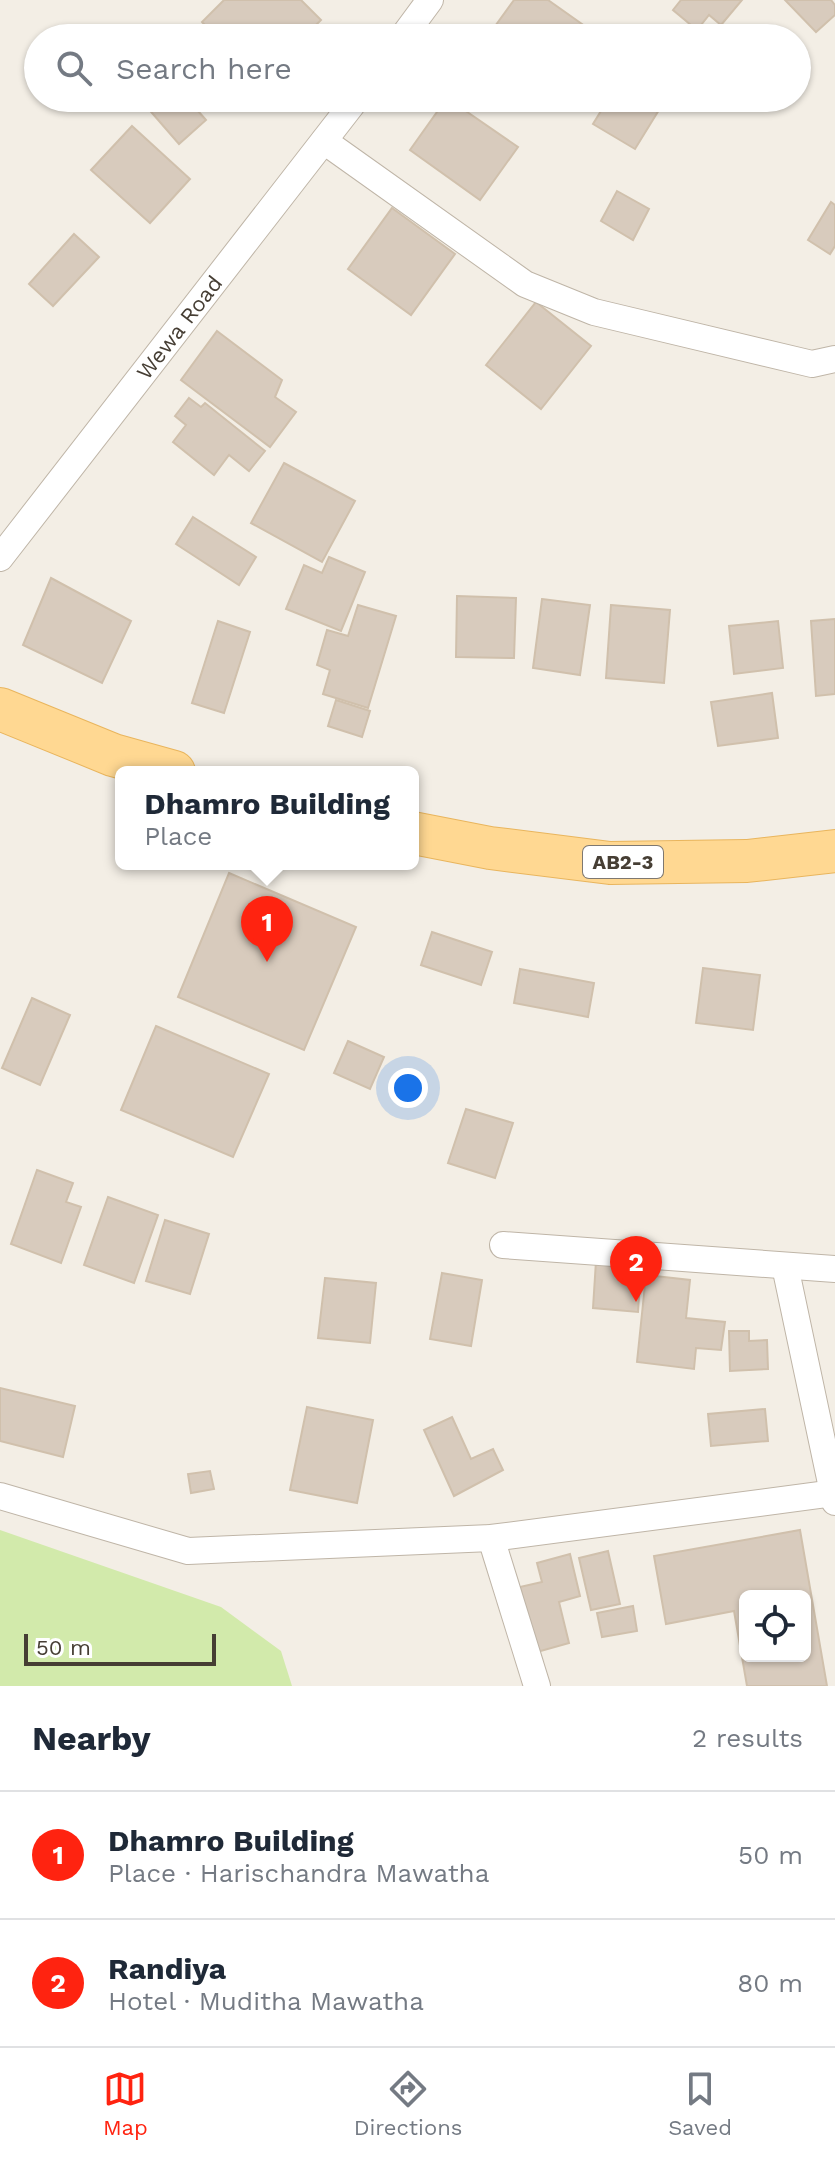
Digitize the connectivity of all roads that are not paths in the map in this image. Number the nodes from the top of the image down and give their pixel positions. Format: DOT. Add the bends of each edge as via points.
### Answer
graph roads {
  1 [pos="430,0"];
  2 [pos="412,24"];
  3 [pos="346,112"];
  4 [pos="324,141"];
  5 [pos="835,359"];
  6 [pos="0,558"];
  7 [pos="0,709"];
  8 [pos="152,766"];
  9 [pos="419,834"];
  10 [pos="835,851"];
  11 [pos="503,1245"];
  12 [pos="785,1266"];
  13 [pos="835,1269"];
  14 [pos="0,1496"];
  15 [pos="834,1496"];
  16 [pos="491,1538"];
  17 [pos="537,1686"];
  1 -- 2 [label="street"];
  3 -- 4 [label="street, Wewa Road"];
  4 -- 5 [label="street" via="525,284 594,312 812,364"];
  4 -- 6 [label="street, Wewa Road"];
  7 -- 8 [label="main road"];
  9 -- 10 [label="main road, AB2-3" via="610,863 747,861"];
  11 -- 12 [label="street"];
  12 -- 13 [label="street"];
  12 -- 15 [label="street"];
  14 -- 16 [label="street" via="188,1551"];
  15 -- 16 [label="street"];
  16 -- 17 [label="street"];
}
